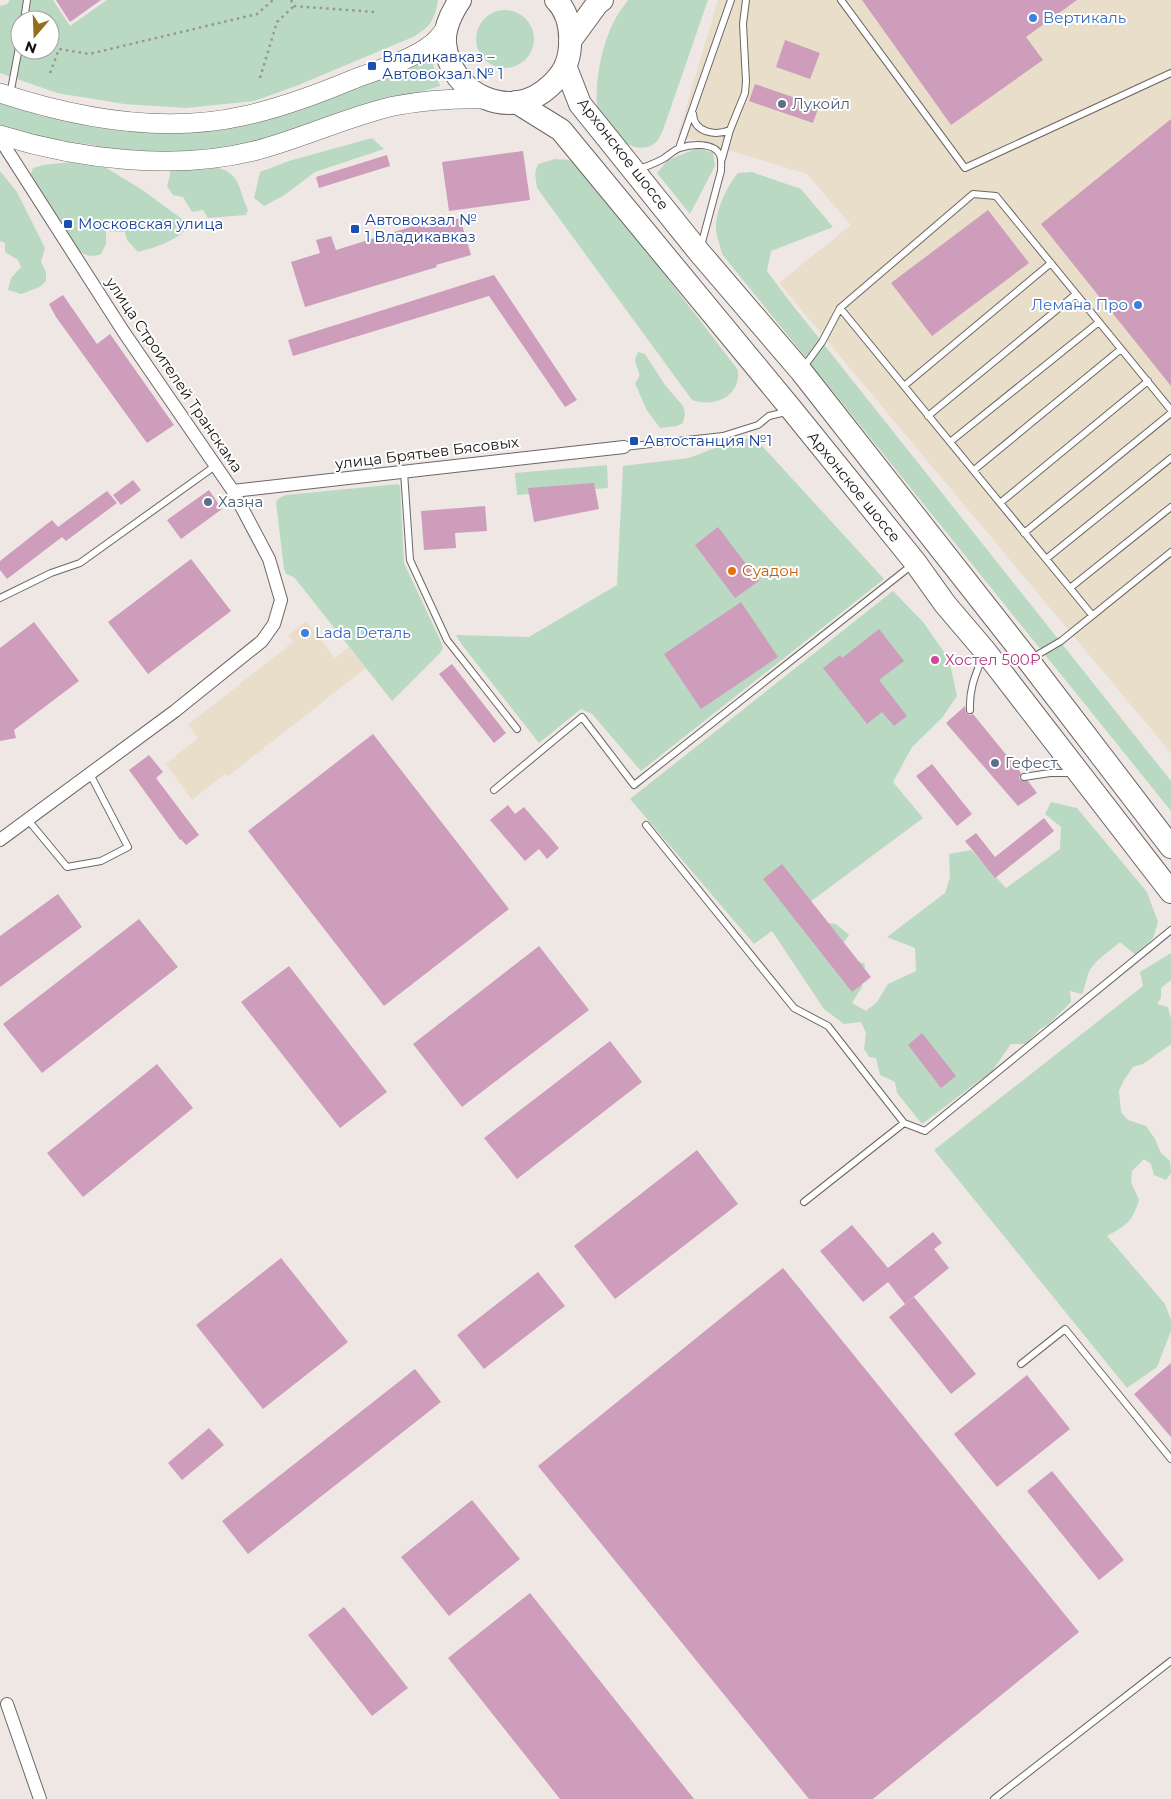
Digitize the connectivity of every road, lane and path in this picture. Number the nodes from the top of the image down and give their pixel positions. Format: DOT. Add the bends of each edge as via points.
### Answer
graph roads {
  1 [pos="272,0"];
  2 [pos="292,0"];
  3 [pos="556,0"];
  4 [pos="602,0"];
  5 [pos="731,0"];
  6 [pos="746,0"];
  7 [pos="841,0"];
  8 [pos="294,6"];
  9 [pos="453,10"];
  10 [pos="374,12"];
  11 [pos="570,41"];
  12 [pos="15,60"];
  13 [pos="566,68"];
  14 [pos="50,73"];
  15 [pos="1171,73"];
  16 [pos="260,78"];
  17 [pos="5,94"];
  18 [pos="488,99"];
  19 [pos="516,102"];
  20 [pos="692,111"];
  21 [pos="730,130"];
  22 [pos="0,135"];
  23 [pos="0,139"];
  24 [pos="679,148"];
  25 [pos="722,160"];
  26 [pos="634,170"];
  27 [pos="699,252"];
  28 [pos="1051,264"];
  29 [pos="1076,294"];
  30 [pos="840,308"];
  31 [pos="1099,322"];
  32 [pos="1121,349"];
  33 [pos="801,371"];
  34 [pos="1148,381"];
  35 [pos="904,386"];
  36 [pos="792,410"];
  37 [pos="1171,412"];
  38 [pos="928,416"];
  39 [pos="950,442"];
  40 [pos="624,447"];
  41 [pos="1171,458"];
  42 [pos="216,466"];
  43 [pos="974,470"];
  44 [pos="404,472"];
  45 [pos="233,492"];
  46 [pos="1000,503"];
  47 [pos="1171,507"];
  48 [pos="1024,533"];
  49 [pos="1171,552"];
  50 [pos="1046,559"];
  51 [pos="915,562"];
  52 [pos="1070,588"];
  53 [pos="0,598"];
  54 [pos="1092,615"];
  55 [pos="985,651"];
  56 [pos="1028,660"];
  57 [pos="970,710"];
  58 [pos="517,729"];
  59 [pos="1078,773"];
  60 [pos="90,774"];
  61 [pos="1024,777"];
  62 [pos="494,790"];
  63 [pos="28,820"];
  64 [pos="646,825"];
  65 [pos="0,840"];
  66 [pos="1171,847"];
  67 [pos="1171,892"];
  68 [pos="1171,930"];
  69 [pos="904,1123"];
  70 [pos="804,1202"];
  71 [pos="1021,1364"];
  72 [pos="1171,1459"];
  73 [pos="1171,1660"];
  74 [pos="7,1704"];
  75 [pos="40,1799"];
  76 [pos="994,1799"];
  1 -- 14 [label="path" via="256,14 89,54 59,49"];
  2 -- 8 [label="path"];
  3 -- 11 [label="highway" via="567,17"];
  4 -- 11 [label="highway"];
  5 -- 20 [label="lane"];
  6 -- 21 [label="lane" via="743,24 745,93"];
  7 -- 15 [label="lane" via="965,168"];
  8 -- 10 [label="path"];
  8 -- 16 [label="path" via="277,22"];
  9 -- 17 [label="main road" via="434,42 396,63 288,104 242,116 196,123 136,123 50,107"];
  9 -- 18 [label="highway" via="445,42 449,62 467,87"];
  11 -- 13 [label="highway"];
  12 -- 17 [label="lane"];
  13 -- 19 [label="highway" via="544,91"];
  13 -- 26 [label="highway, Архонское шоссе" via="580,104"];
  18 -- 19 [label="highway"];
  18 -- 22 [label="main road" via="432,99 392,107 254,151 164,162 58,150"];
  19 -- 36 [label="highway, Архонское шоссе" via="561,130"];
  20 -- 21 [label="lane" via="693,121 704,130 713,134"];
  20 -- 24 [label="lane"];
  21 -- 25 [label="lane"];
  23 -- 42 [label="street, улица Строителей Транскама" via="123,332"];
  24 -- 25 [label="lane" via="699,144 717,151"];
  24 -- 26 [label="lane" via="661,160"];
  25 -- 27 [label="lane"];
  26 -- 27 [label="highway, Архонское шоссе"];
  27 -- 33 [label="highway, Архонское шоссе"];
  28 -- 29 [label="lane"];
  28 -- 30 [label="lane" via="996,196 973,194"];
  28 -- 35 [label="lane"];
  29 -- 31 [label="lane"];
  29 -- 38 [label="lane"];
  30 -- 33 [label="lane" via="822,342"];
  30 -- 35 [label="lane"];
  31 -- 32 [label="lane"];
  31 -- 39 [label="lane"];
  32 -- 34 [label="lane"];
  32 -- 43 [label="lane"];
  33 -- 56 [label="highway, Архонское шоссе"];
  34 -- 37 [label="lane"];
  34 -- 46 [label="lane"];
  35 -- 38 [label="lane"];
  36 -- 40 [label="lane" via="723,436"];
  36 -- 51 [label="highway, Архонское шоссе"];
  37 -- 48 [label="lane"];
  38 -- 39 [label="lane"];
  39 -- 43 [label="lane"];
  40 -- 44 [label="street, улица Брятьев Бясовых"];
  41 -- 50 [label="lane"];
  42 -- 45 [label="street, улица Строителей Транскама"];
  42 -- 53 [label="lane" via="80,563"];
  43 -- 46 [label="lane"];
  44 -- 45 [label="street, улица Брятьев Бясовых"];
  44 -- 58 [label="lane" via="410,560 447,640"];
  45 -- 60 [label="street, улица Строителей Транскама" via="269,559 281,600 274,624 262,641"];
  46 -- 48 [label="lane"];
  47 -- 52 [label="lane"];
  48 -- 50 [label="lane"];
  49 -- 54 [label="lane"];
  50 -- 52 [label="lane"];
  51 -- 55 [label="highway, Архонское шоссе"];
  51 -- 62 [label="lane" via="634,785 582,717"];
  52 -- 54 [label="lane"];
  54 -- 56 [label="lane" via="1060,641"];
  55 -- 57 [label="lane" via="971,684"];
  55 -- 59 [label="highway, Архонское шоссе"];
  56 -- 66 [label="highway, Архонское шоссе"];
  59 -- 61 [label="lane"];
  59 -- 67 [label="highway, Архонское шоссе"];
  60 -- 63 [label="street, улица Строителей Транскама"];
  60 -- 63 [label="lane" via="128,847 101,861 67,867"];
  63 -- 65 [label="street, улица Строителей Транскама"];
  64 -- 69 [label="lane" via="794,1008 828,1026"];
  68 -- 69 [label="lane" via="925,1131"];
  69 -- 70 [label="lane"];
  71 -- 72 [label="lane" via="1065,1330"];
  73 -- 76 [label="lane"];
  74 -- 75 [label="street"];
}
